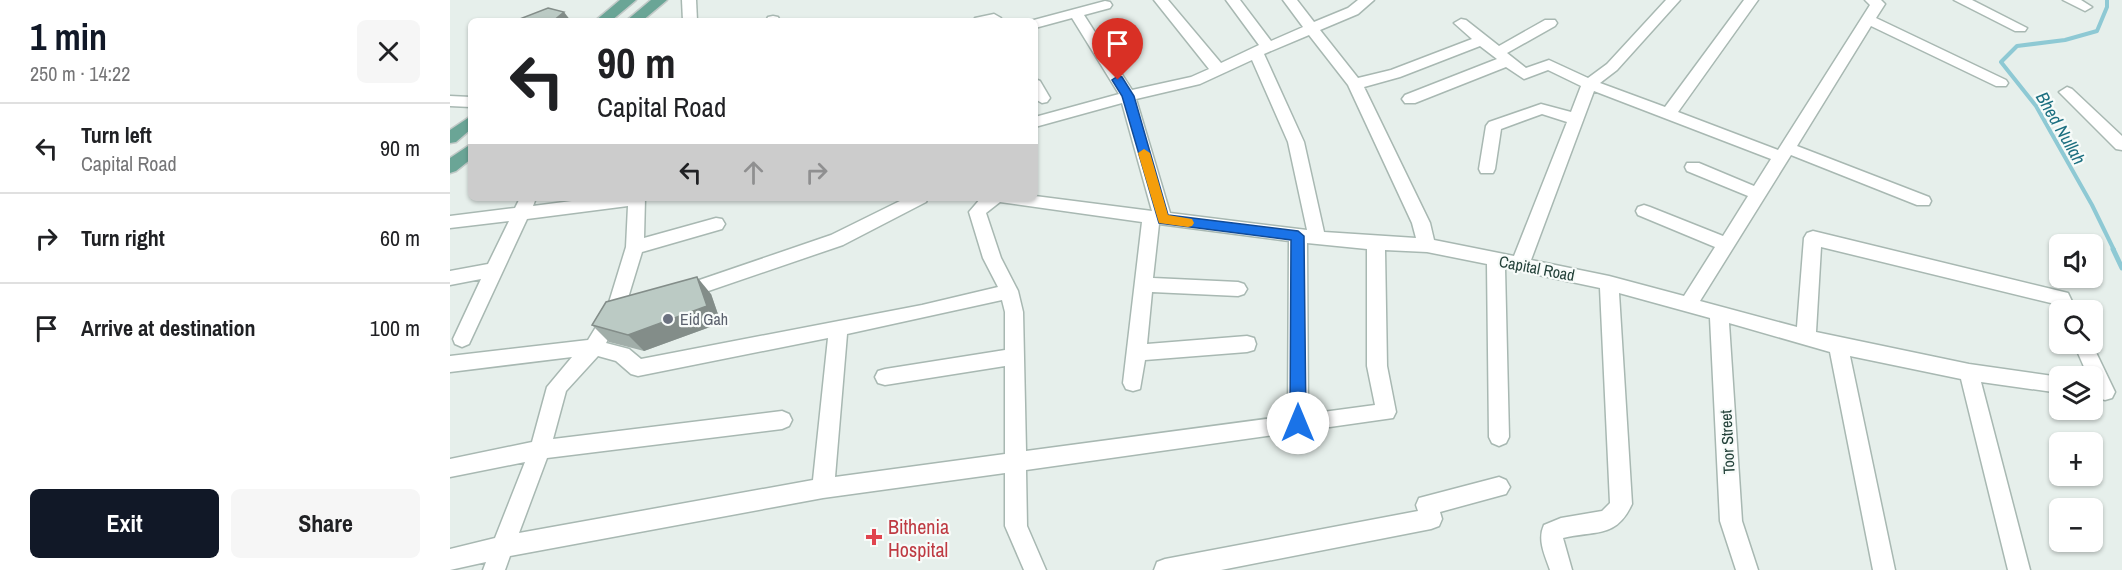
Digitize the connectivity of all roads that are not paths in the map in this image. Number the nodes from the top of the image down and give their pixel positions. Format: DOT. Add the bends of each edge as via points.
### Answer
graph roads {
  1 [pos="629,0"];
  2 [pos="660,0"];
  3 [pos="689,0"];
  4 [pos="1161,0"];
  5 [pos="1233,0"];
  6 [pos="1290,0"];
  7 [pos="1367,0"];
  8 [pos="1673,0"];
  9 [pos="1751,0"];
  10 [pos="1872,0"];
  11 [pos="1961,0"];
  12 [pos="2070,0"];
  13 [pos="1105,5"];
  14 [pos="2085,7"];
  15 [pos="1076,14"];
  16 [pos="606,18"];
  17 [pos="637,18"];
  18 [pos="690,18"];
  19 [pos="1869,20"];
  20 [pos="1038,23"];
  21 [pos="1461,23"];
  22 [pos="1550,23"];
  23 [pos="1311,28"];
  24 [pos="2020,28"];
  25 [pos="1482,40"];
  26 [pos="1262,49"];
  27 [pos="1502,57"];
  28 [pos="1221,69"];
  29 [pos="2001,83"];
  30 [pos="1355,84"];
  31 [pos="1589,84"];
  32 [pos="2067,92"];
  33 [pos="1128,96"];
  34 [pos="1410,99"];
  35 [pos="450,101"];
  36 [pos="468,102"];
  37 [pos="1669,113"];
  38 [pos="1575,119"];
  39 [pos="1038,121"];
  40 [pos="468,124"];
  41 [pos="450,138"];
  42 [pos="2122,145"];
  43 [pos="468,152"];
  44 [pos="1784,152"];
  45 [pos="450,167"];
  46 [pos="1693,167"];
  47 [pos="1486,169"];
  48 [pos="1758,194"];
  49 [pos="527,201"];
  50 [pos="596,201"];
  51 [pos="637,201"];
  52 [pos="914,201"];
  53 [pos="989,201"];
  54 [pos="1028,201"];
  55 [pos="1923,201"];
  56 [pos="569,203"];
  57 [pos="1644,211"];
  58 [pos="521,215"];
  59 [pos="1157,219"];
  60 [pos="450,222"];
  61 [pos="716,224"];
  62 [pos="1298,236"];
  63 [pos="1317,238"];
  64 [pos="1376,243"];
  65 [pos="1726,244"];
  66 [pos="1427,245"];
  67 [pos="635,247"];
  68 [pos="1496,260"];
  69 [pos="1521,265"];
  70 [pos="496,269"];
  71 [pos="450,278"];
  72 [pos="1609,283"];
  73 [pos="1143,285"];
  74 [pos="1238,289"];
  75 [pos="1009,291"];
  76 [pos="660,298"];
  77 [pos="2063,300"];
  78 [pos="1689,303"];
  79 [pos="638,305"];
  80 [pos="615,311"];
  81 [pos="1719,312"];
  82 [pos="838,329"];
  83 [pos="1806,337"];
  84 [pos="462,339"];
  85 [pos="1247,344"];
  86 [pos="1838,346"];
  87 [pos="594,347"];
  88 [pos="1136,353"];
  89 [pos="2088,354"];
  90 [pos="1016,356"];
  91 [pos="450,364"];
  92 [pos="1969,372"];
  93 [pos="885,377"];
  94 [pos="1132,383"];
  95 [pos="2049,383"];
  96 [pos="2106,392"];
  97 [pos="782,420"];
  98 [pos="1298,423"];
  99 [pos="1499,436"];
  100 [pos="540,450"];
  101 [pos="1015,463"];
  102 [pos="450,468"];
  103 [pos="1499,487"];
  104 [pos="823,488"];
  105 [pos="503,547"];
  106 [pos="450,560"];
  107 [pos="494,570"];
  108 [pos="1035,570"];
  109 [pos="1166,570"];
  110 [pos="1561,570"];
  111 [pos="1746,570"];
  112 [pos="1884,570"];
  113 [pos="2019,570"];
  1 -- 16 [label="main road"];
  2 -- 17 [label="main road"];
  3 -- 18 [label="street"];
  4 -- 28 [label="street" via="1212,64"];
  5 -- 26 [label="street"];
  6 -- 23 [label="street"];
  7 -- 23 [label="street" via="1353,11"];
  8 -- 31 [label="street" via="1612,68"];
  9 -- 37 [label="street"];
  10 -- 19 [label="street" via="1878,4"];
  11 -- 24 [label="street"];
  12 -- 14 [label="street"];
  13 -- 15 [label="street"];
  15 -- 20 [label="street"];
  15 -- 33 [label="street"];
  19 -- 29 [label="street"];
  19 -- 44 [label="street"];
  21 -- 25 [label="street"];
  22 -- 27 [label="street"];
  23 -- 26 [label="street"];
  23 -- 30 [label="street"];
  25 -- 27 [label="street"];
  25 -- 30 [label="street" via="1395,74"];
  26 -- 28 [label="street"];
  26 -- 63 [label="street" via="1296,142"];
  27 -- 31 [label="street" via="1524,75 1549,65"];
  27 -- 34 [label="street"];
  28 -- 33 [label="street" via="1195,81"];
  30 -- 66 [label="street" via="1421,223"];
  31 -- 37 [label="street"];
  31 -- 38 [label="street"];
  32 -- 42 [label="street"];
  33 -- 39 [label="street"];
  33 -- 59 [label="street"];
  35 -- 36 [label="street"];
  37 -- 44 [label="street"];
  38 -- 47 [label="street" via="1541,109 1494,126"];
  38 -- 69 [label="street"];
  40 -- 41 [label="main road"];
  43 -- 45 [label="main road"];
  44 -- 48 [label="street"];
  44 -- 55 [label="street"];
  46 -- 48 [label="street"];
  48 -- 65 [label="street"];
  49 -- 58 [label="street"];
  50 -- 56 [label="street"];
  51 -- 67 [label="street"];
  52 -- 76 [label="street" via="837,240 716,283"];
  53 -- 75 [label="street" via="977,212 992,258"];
  54 -- 59 [label="street, Capital Road"];
  56 -- 58 [label="street"];
  57 -- 65 [label="street"];
  58 -- 60 [label="street"];
  58 -- 70 [label="street"];
  59 -- 62 [label="street, Capital Road"];
  59 -- 73 [label="street"];
  61 -- 67 [label="street"];
  62 -- 63 [label="street, Capital Road"];
  62 -- 98 [label="street"];
  63 -- 64 [label="street, Capital Road"];
  64 -- 66 [label="street, Capital Road"];
  64 -- 98 [label="street" via="1377,366 1386,412"];
  65 -- 78 [label="street"];
  66 -- 68 [label="street, Capital Road"];
  67 -- 80 [label="street"];
  68 -- 69 [label="street, Capital Road"];
  68 -- 99 [label="street"];
  69 -- 72 [label="street, Capital Road"];
  70 -- 71 [label="street"];
  70 -- 84 [label="street"];
  72 -- 78 [label="street, Capital Road"];
  72 -- 110 [label="street" via="1621,504 1619,514 1611,520 1552,531"];
  73 -- 74 [label="street"];
  73 -- 88 [label="street"];
  75 -- 82 [label="street"];
  75 -- 90 [label="street"];
  77 -- 83 [label="street" via="1812,238"];
  78 -- 81 [label="street, Capital Road"];
  79 -- 80 [label="street"];
  80 -- 87 [label="street"];
  81 -- 83 [label="street, Capital Road"];
  81 -- 111 [label="street, Toor Street" via="1731,521"];
  82 -- 87 [label="street" via="638,368 622,355"];
  82 -- 104 [label="street"];
  83 -- 86 [label="street, Capital Road"];
  85 -- 88 [label="street"];
  86 -- 92 [label="street, Capital Road"];
  86 -- 112 [label="street"];
  87 -- 91 [label="street"];
  87 -- 100 [label="street" via="557,387"];
  88 -- 94 [label="street"];
  89 -- 96 [label="street"];
  90 -- 93 [label="street"];
  90 -- 101 [label="street"];
  92 -- 95 [label="street, Capital Road"];
  92 -- 113 [label="street"];
  97 -- 100 [label="street"];
  98 -- 101 [label="street"];
  100 -- 102 [label="street"];
  100 -- 105 [label="street"];
  101 -- 104 [label="street"];
  101 -- 108 [label="street" via="1016,526"];
  103 -- 109 [label="street" via="1427,505 1431,519"];
  104 -- 105 [label="street"];
  105 -- 106 [label="street"];
  105 -- 107 [label="street"];
}
